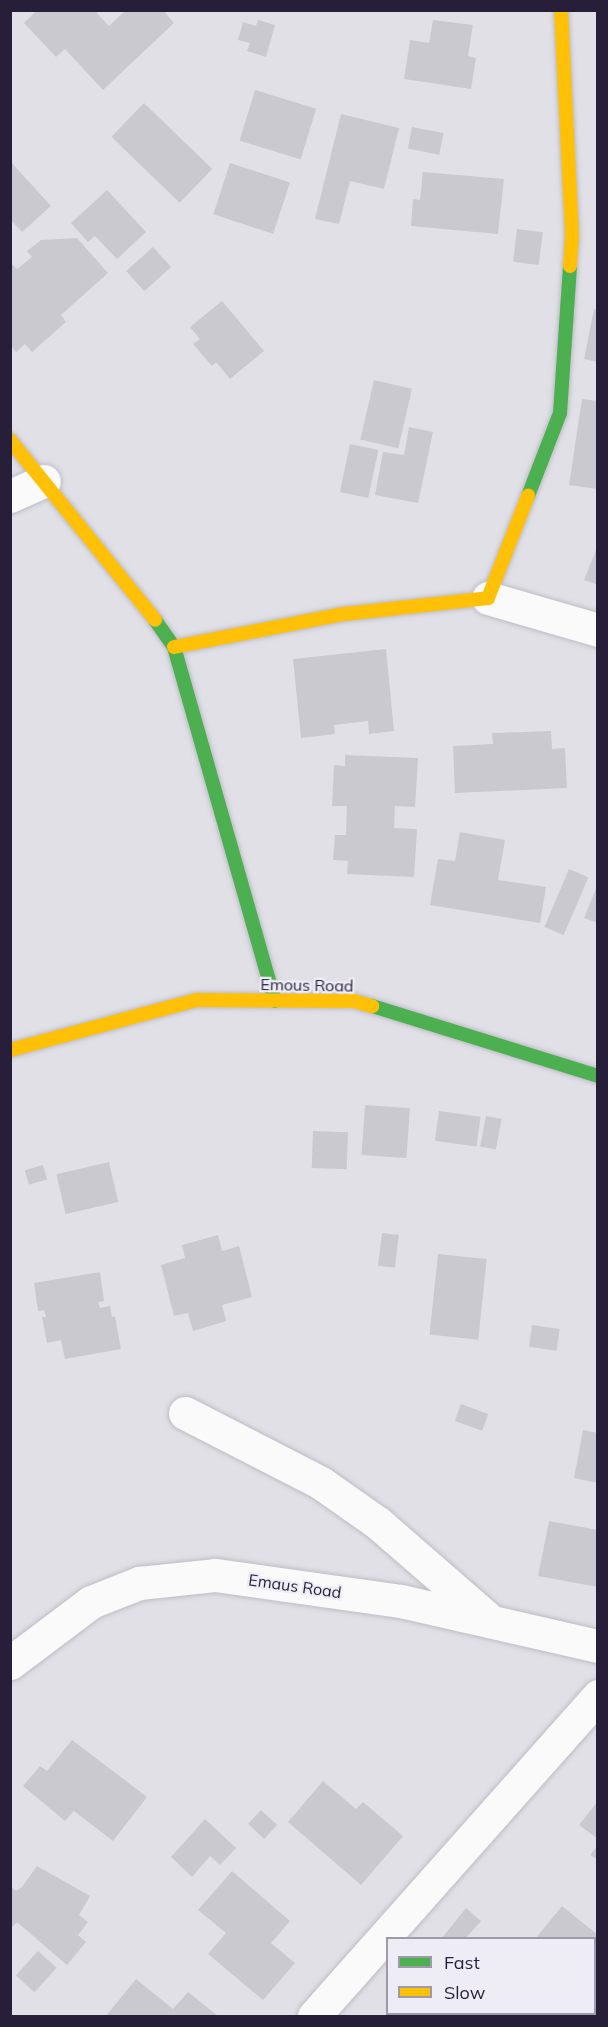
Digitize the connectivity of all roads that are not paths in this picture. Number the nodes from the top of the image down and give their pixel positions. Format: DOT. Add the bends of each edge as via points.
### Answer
graph roads {
  1 [pos="561,10"];
  2 [pos="10,440"];
  3 [pos="44,481"];
  4 [pos="10,496"];
  5 [pos="488,598"];
  6 [pos="597,630"];
  7 [pos="174,647"];
  8 [pos="275,1001"];
  9 [pos="10,1050"];
  10 [pos="597,1076"];
  11 [pos="185,1413"];
  12 [pos="486,1617"];
  13 [pos="597,1646"];
  14 [pos="10,1663"];
  15 [pos="597,1696"];
  16 [pos="314,2016"];
  1 -- 5 [label="street" via="572,236 560,413"];
  2 -- 3 [label="street"];
  3 -- 4 [label="street"];
  3 -- 7 [label="street" via="140,598"];
  5 -- 6 [label="street"];
  5 -- 7 [label="street" via="344,614"];
  7 -- 8 [label="street"];
  8 -- 9 [label="street, Emous Road" via="196,1000"];
  8 -- 10 [label="street, Emous Road" via="354,1001"];
  11 -- 12 [label="street" via="321,1483 378,1523"];
  12 -- 13 [label="street, Emaus Road"];
  12 -- 14 [label="street, Emaus Road" via="215,1575 139,1583 91,1602"];
  15 -- 16 [label="street"];
}
